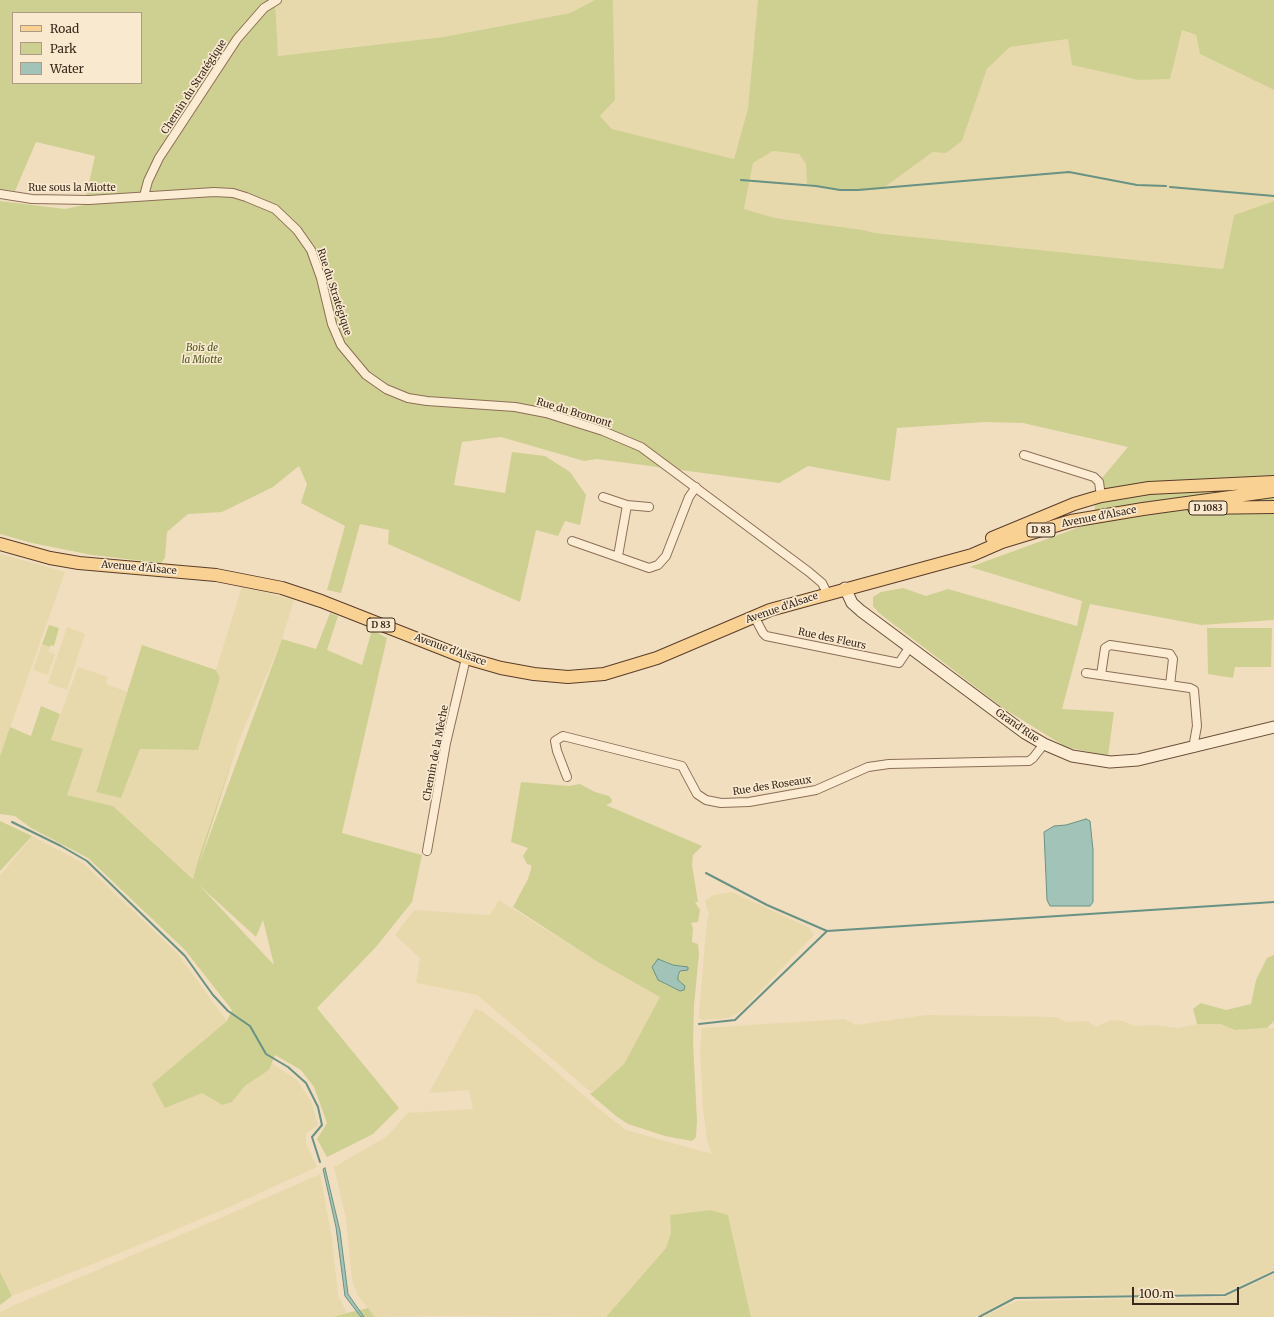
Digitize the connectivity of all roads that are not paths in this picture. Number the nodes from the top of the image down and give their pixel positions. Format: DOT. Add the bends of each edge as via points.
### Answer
graph roads {
  1 [pos="277,0"];
  2 [pos="0,194"];
  3 [pos="144,196"];
  4 [pos="366,375"];
  5 [pos="1024,455"];
  6 [pos="1274,482"];
  7 [pos="696,487"];
  8 [pos="1274,491"];
  9 [pos="1101,496"];
  10 [pos="603,497"];
  11 [pos="627,506"];
  12 [pos="648,507"];
  13 [pos="1274,507"];
  14 [pos="1143,509"];
  15 [pos="572,541"];
  16 [pos="0,544"];
  17 [pos="618,556"];
  18 [pos="941,562"];
  19 [pos="845,588"];
  20 [pos="827,593"];
  21 [pos="754,616"];
  22 [pos="909,648"];
  23 [pos="466,658"];
  24 [pos="1086,673"];
  25 [pos="1101,675"];
  26 [pos="1170,685"];
  27 [pos="1274,727"];
  28 [pos="1044,744"];
  29 [pos="1193,748"];
  30 [pos="567,777"];
  31 [pos="427,851"];
  1 -- 3 [label="street, Chemin du Stratégique" via="260,12 237,39 159,158"];
  2 -- 3 [label="street, Rue sous la Miotte" via="32,199 89,200"];
  3 -- 4 [label="street, Rue du Stratégique" via="233,193 275,209 297,230 311,250 332,324 341,345"];
  4 -- 7 [label="street, Rue du Bromont" via="386,389 408,398 515,407 546,413 603,431 641,447"];
  5 -- 9 [label="street" via="1094,477 1099,482"];
  6 -- 9 [label="main road, D 83" via="1149,488"];
  7 -- 17 [label="street" via="689,497 666,556 658,565 649,568"];
  7 -- 20 [label="street, Rue du Bromont" via="809,572 822,583"];
  8 -- 14 [label="main road, D 83"];
  9 -- 18 [label="main road, Avenue d'Alsace / D 83" via="1074,504"];
  10 -- 11 [label="street"];
  11 -- 12 [label="street"];
  11 -- 17 [label="street"];
  13 -- 14 [label="main road, D 1083"];
  14 -- 18 [label="main road, Avenue d'Alsace / D 83" via="1071,521 1002,542 972,555"];
  15 -- 17 [label="street"];
  16 -- 23 [label="main road, Avenue d'Alsace / D 83" via="78,563 216,575 282,588"];
  18 -- 19 [label="main road, Avenue d'Alsace / D 83"];
  19 -- 20 [label="main road, Avenue d'Alsace / D 83"];
  19 -- 22 [label="street, Grand'Rue" via="852,603"];
  20 -- 21 [label="main road, Avenue d'Alsace / D 83"];
  21 -- 22 [label="street, Rue des Fleurs" via="766,636 899,663"];
  21 -- 23 [label="main road, Avenue d'Alsace / D 83" via="657,658 604,674 568,677 534,674"];
  22 -- 28 [label="street, Grand'Rue" via="1025,733"];
  23 -- 31 [label="street, Chemin de la Mèche" via="446,743"];
  24 -- 25 [label="street"];
  25 -- 26 [label="street"];
  25 -- 26 [label="street" via="1105,648 1110,645 1170,654 1173,659"];
  26 -- 29 [label="street" via="1190,688 1195,693 1197,726"];
  27 -- 29 [label="street, Grand'Rue"];
  28 -- 29 [label="street, Grand'Rue" via="1072,756 1110,762 1138,760"];
  28 -- 30 [label="street, Rue des Roseaux" via="1029,761 889,764 868,767 816,790 749,802 721,803 706,800 696,794 682,766 563,736 555,741 556,751"];
}
